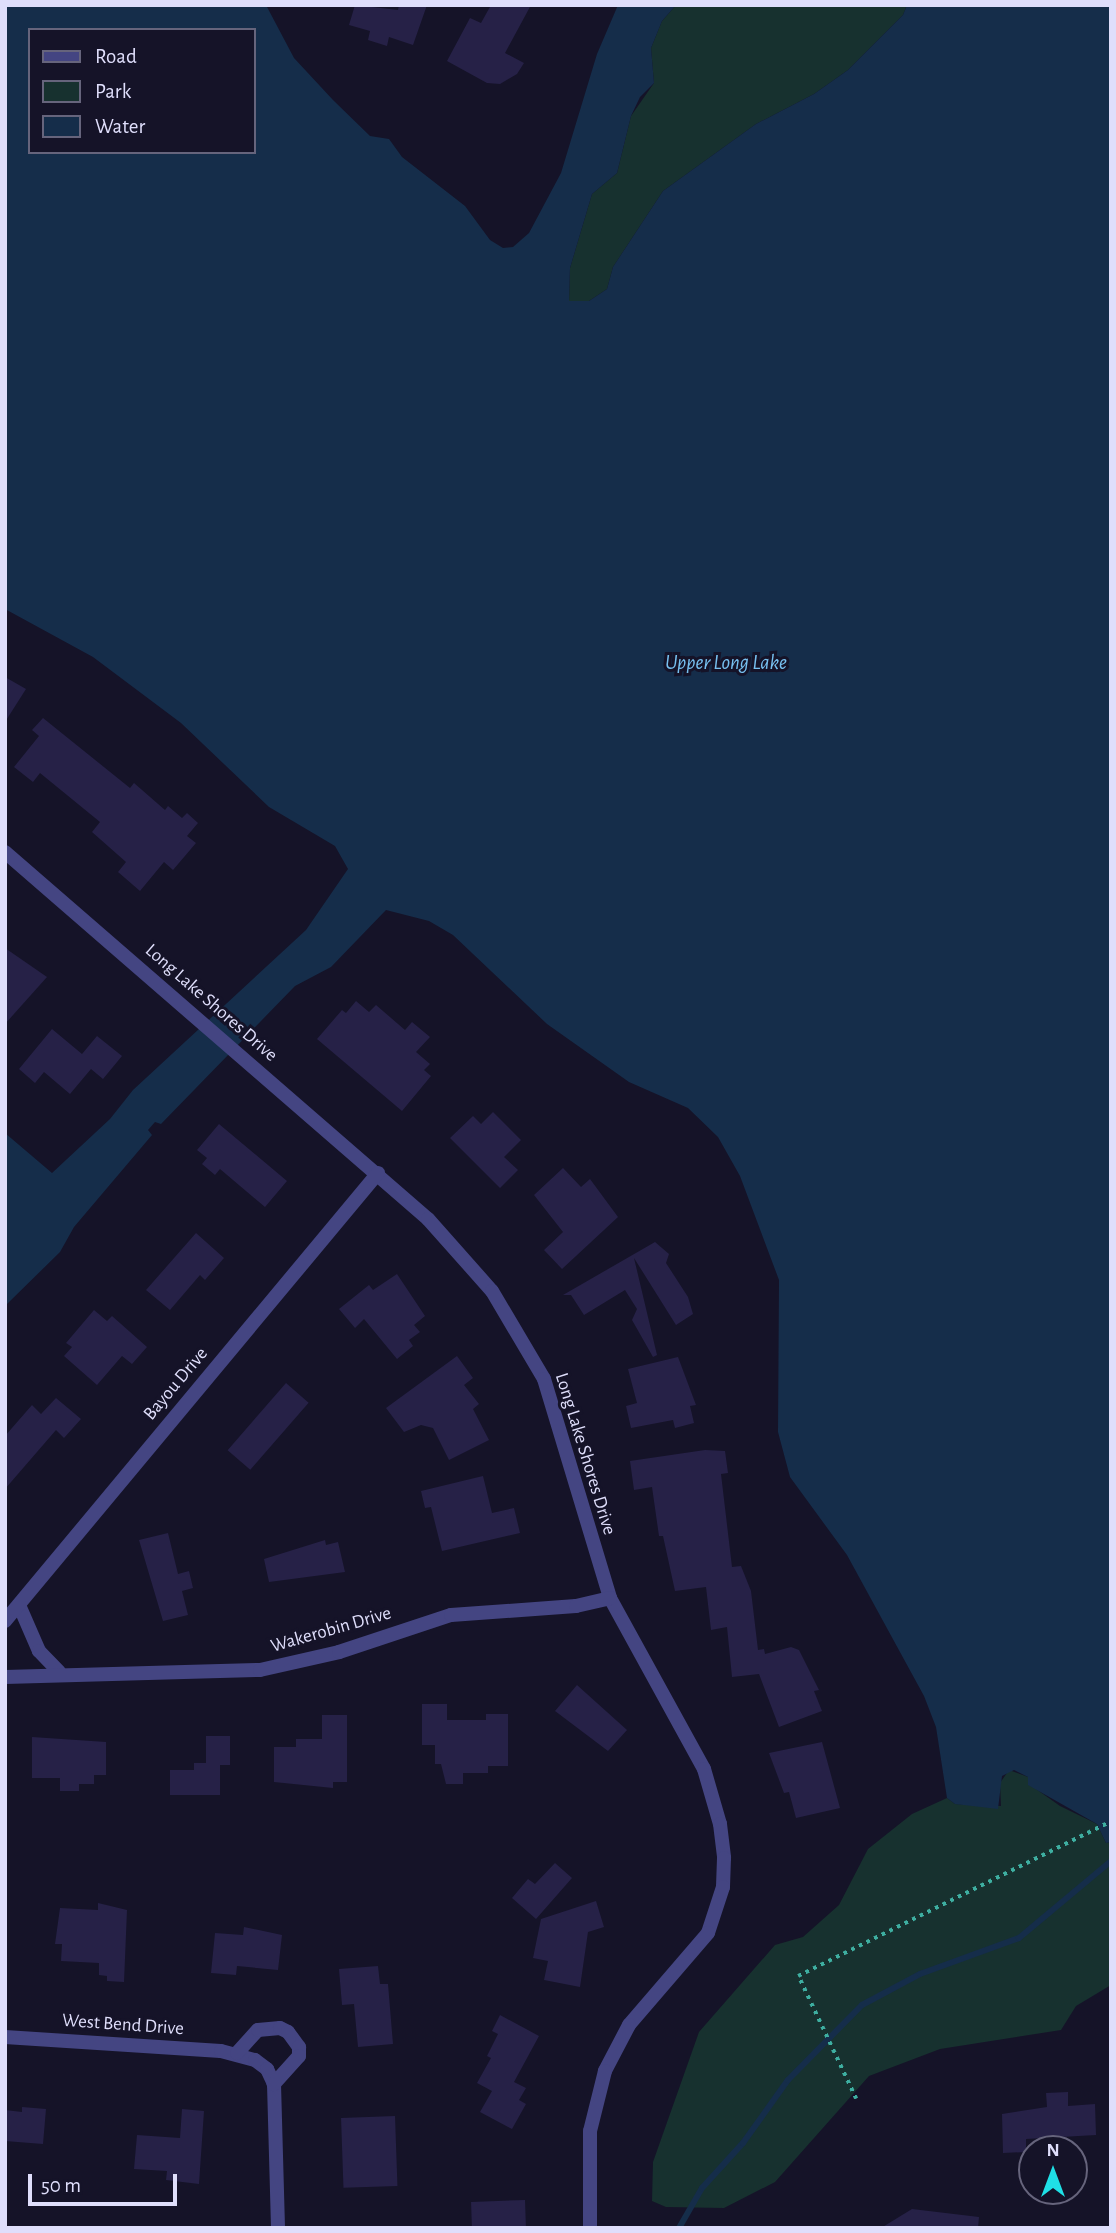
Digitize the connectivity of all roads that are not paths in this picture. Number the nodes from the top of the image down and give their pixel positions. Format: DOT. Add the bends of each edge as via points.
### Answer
graph roads {
  1 [pos="5,852"];
  2 [pos="378,1173"];
  3 [pos="610,1598"];
  4 [pos="19,1605"];
  5 [pos="5,1621"];
  6 [pos="59,1672"];
  7 [pos="5,1677"];
  8 [pos="5,2037"];
  9 [pos="237,2053"];
  10 [pos="274,2084"];
  11 [pos="278,2228"];
  12 [pos="590,2228"];
  1 -- 2 [label="street, Long Lake Shores Drive"];
  2 -- 3 [label="street, Long Lake Shores Drive" via="463,1256 526,1344 556,1410"];
  2 -- 4 [label="street, Bayou Drive"];
  3 -- 6 [label="street, Wakerobin Drive" via="576,1606 451,1615 339,1652 260,1670 182,1676"];
  3 -- 12 [label="street, Long Lake Shores Drive" via="704,1769 720,1824 724,1858 723,1887 708,1933 629,2025 605,2071 590,2131"];
  4 -- 5 [label="street, Bayou Drive"];
  4 -- 6 [label="street" via="39,1651"];
  6 -- 7 [label="street, Wakerobin Drive"];
  8 -- 9 [label="street, West Bend Drive"];
  9 -- 10 [label="street, West Bend Drive" via="267,2069"];
  9 -- 10 [label="street" via="258,2030 288,2032 299,2056"];
  10 -- 11 [label="street"];
}
